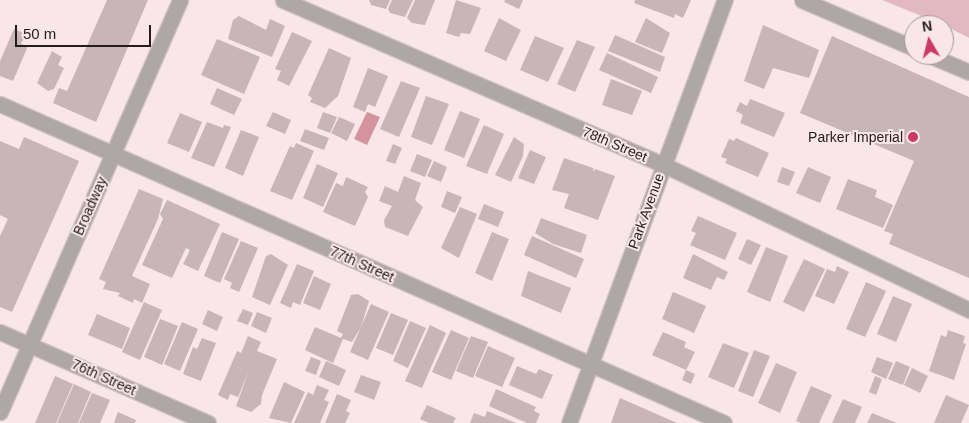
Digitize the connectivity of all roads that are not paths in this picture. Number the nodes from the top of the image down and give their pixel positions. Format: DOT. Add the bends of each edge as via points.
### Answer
graph roads {
  1 [pos="180,0"];
  2 [pos="284,0"];
  3 [pos="725,0"];
  4 [pos="802,0"];
  5 [pos="904,44"];
  6 [pos="953,65"];
  7 [pos="969,72"];
  8 [pos="0,104"];
  9 [pos="113,154"];
  10 [pos="664,165"];
  11 [pos="969,310"];
  12 [pos="0,332"];
  13 [pos="29,345"];
  14 [pos="590,365"];
  15 [pos="0,412"];
  16 [pos="208,423"];
  17 [pos="569,423"];
  18 [pos="724,423"];
  1 -- 9 [label="street, Broadway"];
  2 -- 10 [label="street, 78th Street"];
  3 -- 10 [label="street, Park Avenue"];
  4 -- 5 [label="street"];
  6 -- 7 [label="street"];
  8 -- 9 [label="street, 77th Street"];
  9 -- 13 [label="street, Broadway"];
  9 -- 14 [label="street, 77th Street"];
  10 -- 11 [label="street, 78th Street"];
  10 -- 14 [label="street, Park Avenue"];
  12 -- 13 [label="street, 76th Street"];
  13 -- 15 [label="street, Broadway"];
  13 -- 16 [label="street, 76th Street"];
  14 -- 17 [label="street, Park Avenue"];
  14 -- 18 [label="street, 77th Street"];
}
